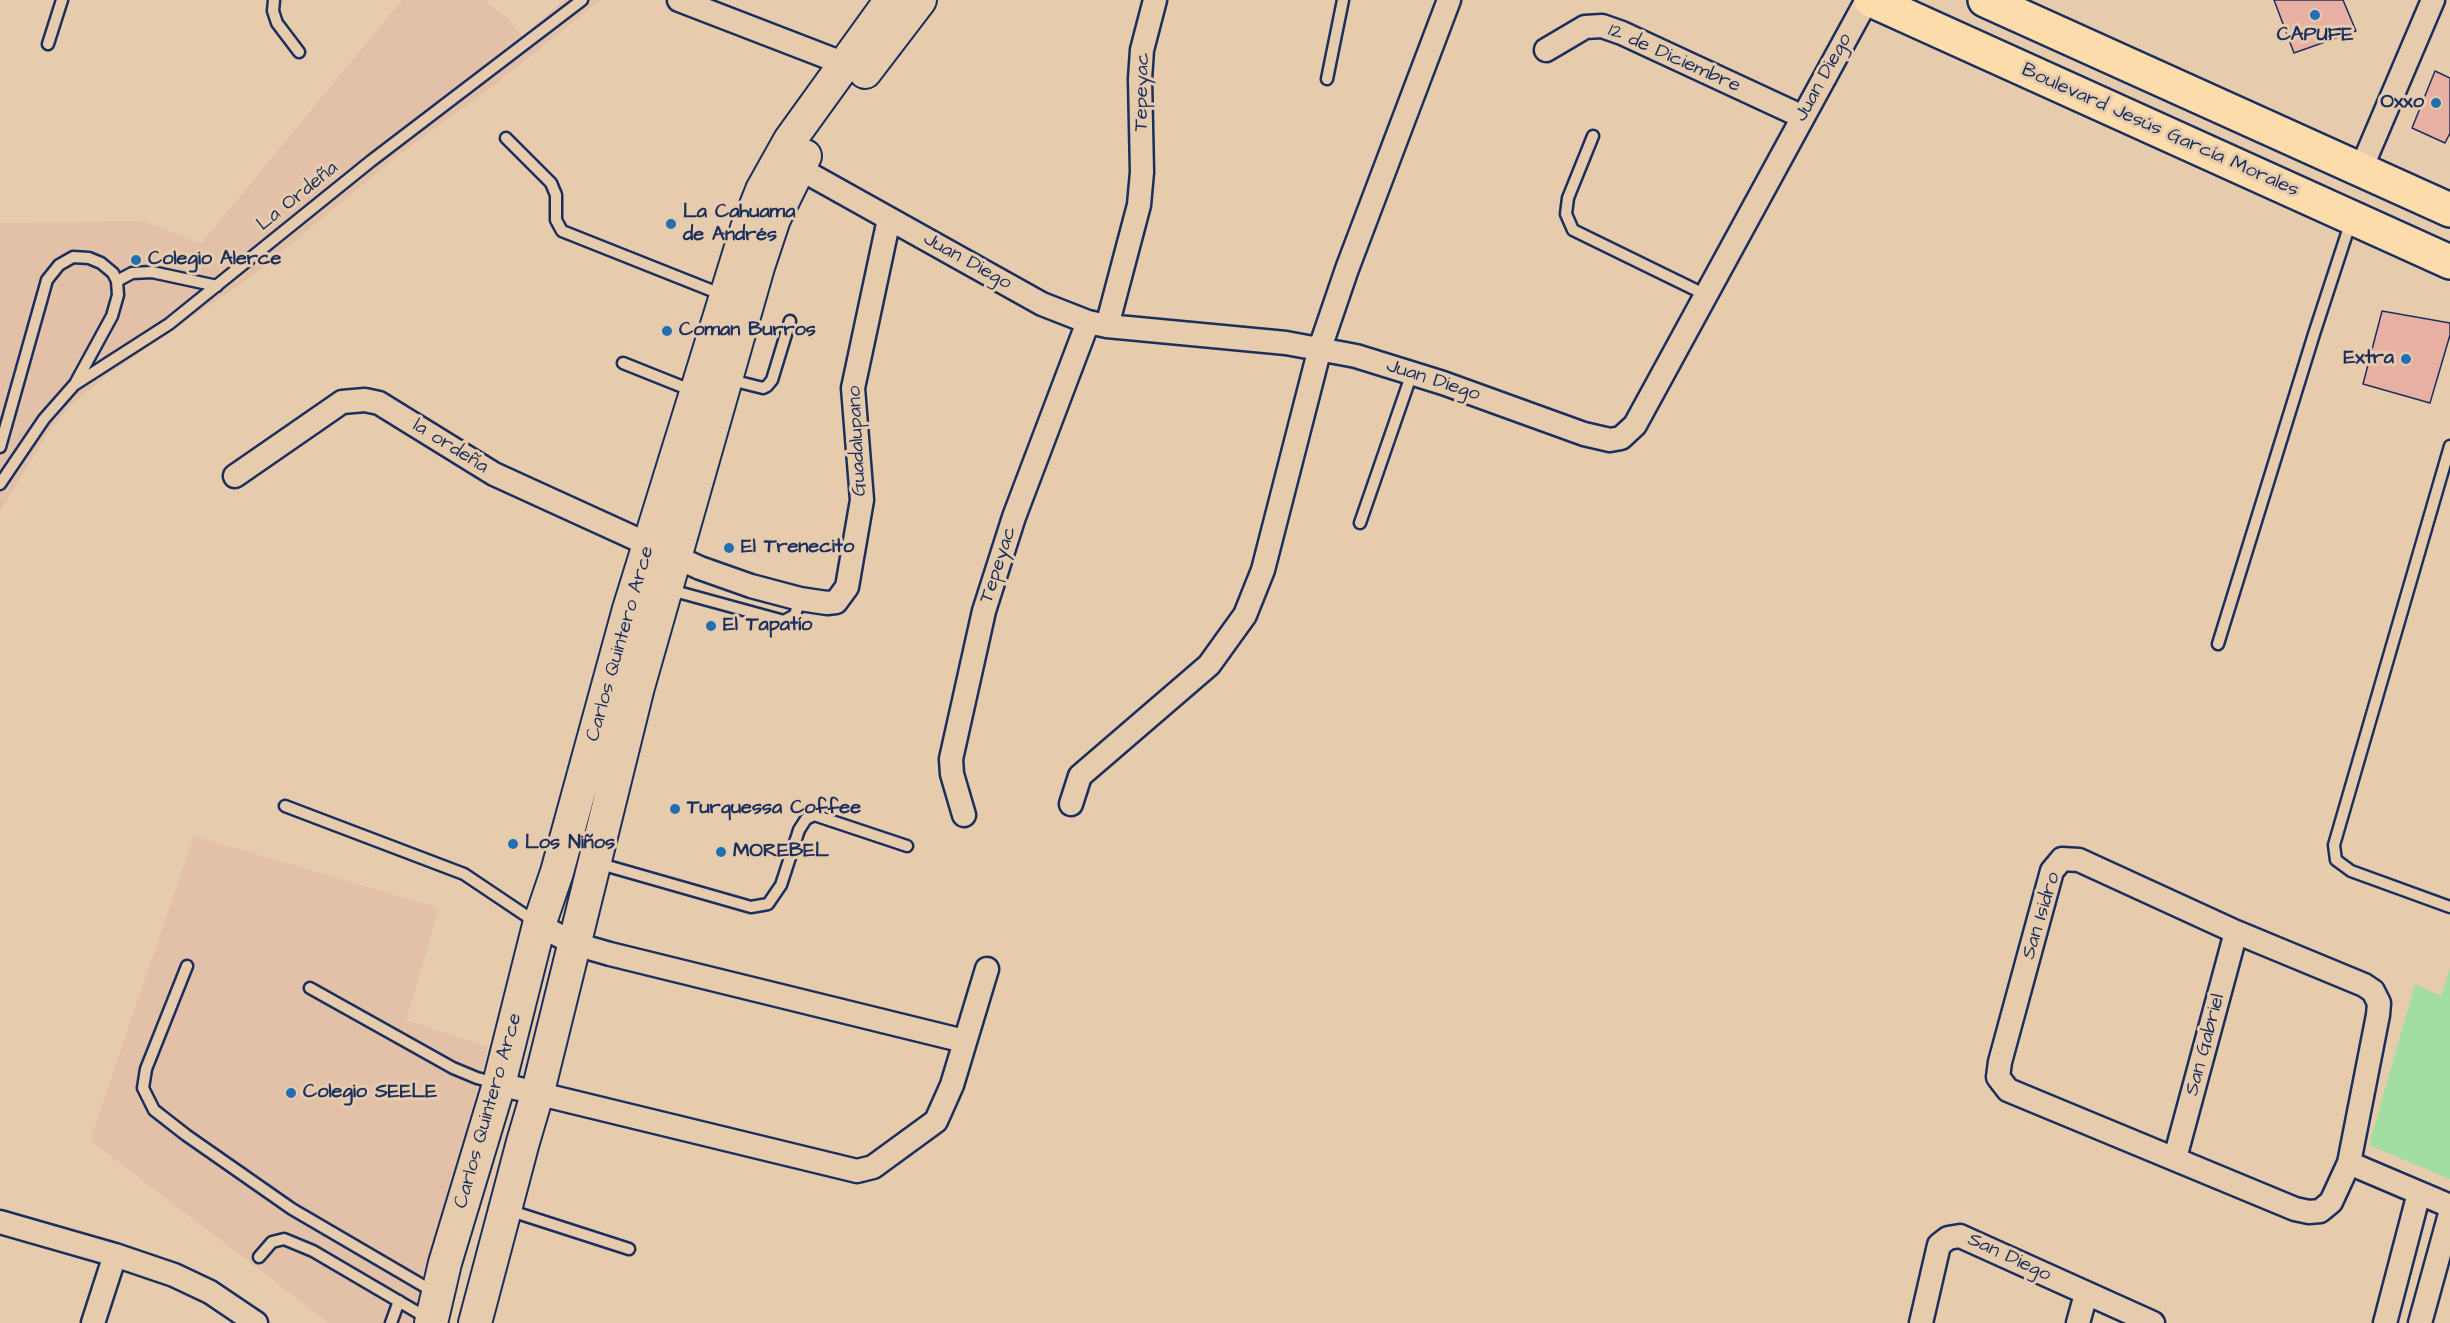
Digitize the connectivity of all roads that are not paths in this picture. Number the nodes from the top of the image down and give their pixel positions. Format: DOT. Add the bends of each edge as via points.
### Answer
graph roads {
  1 [pos="62,0"];
  2 [pos="274,0"];
  3 [pos="582,0"];
  4 [pos="679,0"];
  5 [pos="891,0"];
  6 [pos="920,0"];
  7 [pos="1155,0"];
  8 [pos="1343,0"];
  9 [pos="1449,0"];
  10 [pos="1869,0"];
  11 [pos="1985,0"];
  12 [pos="2433,0"];
  13 [pos="48,44"];
  14 [pos="1546,50"];
  15 [pos="299,52"];
  16 [pos="845,64"];
  17 [pos="1327,79"];
  18 [pos="1803,117"];
  19 [pos="1593,136"];
  20 [pos="506,138"];
  21 [pos="789,162"];
  22 [pos="2361,170"];
  23 [pos="2450,210"];
  24 [pos="2352,218"];
  25 [pos="889,219"];
  26 [pos="2450,262"];
  27 [pos="117,281"];
  28 [pos="217,286"];
  29 [pos="1706,295"];
  30 [pos="725,296"];
  31 [pos="790,321"];
  32 [pos="1098,324"];
  33 [pos="1320,348"];
  34 [pos="623,363"];
  35 [pos="1412,373"];
  36 [pos="726,379"];
  37 [pos="74,385"];
  38 [pos="696,392"];
  39 [pos="2450,446"];
  40 [pos="0,447"];
  41 [pos="235,476"];
  42 [pos="2,481"];
  43 [pos="1360,523"];
  44 [pos="662,551"];
  45 [pos="653,583"];
  46 [pos="800,599"];
  47 [pos="2218,644"];
  48 [pos="1071,804"];
  49 [pos="285,806"];
  50 [pos="964,815"];
  51 [pos="907,846"];
  52 [pos="594,862"];
  53 [pos="2450,907"];
  54 [pos="539,925"];
  55 [pos="2236,932"];
  56 [pos="575,944"];
  57 [pos="187,966"];
  58 [pos="987,969"];
  59 [pos="310,988"];
  60 [pos="964,1041"];
  61 [pos="500,1084"];
  62 [pos="538,1091"];
  63 [pos="2175,1158"];
  64 [pos="2349,1163"];
  65 [pos="2419,1193"];
  66 [pos="2450,1206"];
  67 [pos="505,1209"];
  68 [pos="2450,1214"];
  69 [pos="0,1221"];
  70 [pos="629,1250"];
  71 [pos="115,1255"];
  72 [pos="260,1257"];
  73 [pos="2086,1294"];
  74 [pos="399,1301"];
  75 [pos="434,1312"];
  76 [pos="2388,1312"];
  77 [pos="2422,1317"];
  78 [pos="93,1323"];
  79 [pos="256,1323"];
  80 [pos="391,1323"];
  81 [pos="475,1323"];
  82 [pos="1921,1323"];
  83 [pos="2078,1323"];
  84 [pos="2153,1323"];
  1 -- 13 [label="lane"];
  2 -- 15 [label="lane" via="277,23"];
  3 -- 28 [label="lane, La Ordeña" via="371,161"];
  4 -- 16 [label="street"];
  5 -- 16 [label="main road, Carlos Quintero Arce"];
  6 -- 21 [label="main road, Carlos Quintero Arce" via="821,130"];
  7 -- 32 [label="street, Tepeyac" via="1142,50 1139,205"];
  8 -- 17 [label="lane"];
  9 -- 33 [label="street"];
  10 -- 18 [label="street, Juan Diego"];
  10 -- 24 [label="main road, Boulevard Jesús García Morales"];
  11 -- 22 [label="main road"];
  12 -- 22 [label="street"];
  14 -- 18 [label="street, 12 de Diciembre" via="1585,27 1602,26"];
  16 -- 21 [label="main road, Carlos Quintero Arce"];
  18 -- 29 [label="street, Juan Diego"];
  19 -- 29 [label="lane" via="1568,198 1566,214 1573,230"];
  20 -- 30 [label="lane" via="551,183 561,231"];
  21 -- 25 [label="street, Juan Diego"];
  21 -- 30 [label="main road, Carlos Quintero Arce" via="759,199"];
  21 -- 36 [label="main road, Carlos Quintero Arce"];
  22 -- 23 [label="main road"];
  24 -- 26 [label="main road, Boulevard Jesús García Morales"];
  24 -- 47 [label="lane"];
  25 -- 32 [label="street, Juan Diego" via="1042,304"];
  25 -- 46 [label="street, Guadalupano" via="853,388 862,500 847,586 836,602"];
  27 -- 28 [label="lane" via="132,273 152,272"];
  27 -- 37 [label="lane" via="112,316"];
  27 -- 40 [label="lane" via="101,263 73,257 59,265 47,280"];
  28 -- 37 [label="lane, La Ordeña" via="168,324"];
  29 -- 35 [label="street, Juan Diego" via="1635,425 1621,438 1610,440 1584,434"];
  30 -- 38 [label="main road, Carlos Quintero Arce"];
  31 -- 36 [label="lane" via="767,386"];
  32 -- 33 [label="street, Juan Diego"];
  32 -- 50 [label="street, Tepeyac" via="1014,517 984,611 951,759"];
  33 -- 35 [label="street, Juan Diego"];
  33 -- 48 [label="street" via="1263,570 1245,615 1209,665 1080,776"];
  34 -- 38 [label="lane"];
  35 -- 43 [label="lane"];
  36 -- 44 [label="main road, Carlos Quintero Arce"];
  37 -- 42 [label="lane, La Ordeña" via="44,419"];
  38 -- 44 [label="main road, Carlos Quintero Arce"];
  39 -- 53 [label="lane" via="2334,845 2336,860 2351,872"];
  41 -- 44 [label="street, la ordeña" via="342,402 364,400 379,403 494,474"];
  44 -- 45 [label="main road, Carlos Quintero Arce"];
  44 -- 46 [label="street, Guadalupano" via="751,586"];
  45 -- 46 [label="lane" via="784,621 795,615"];
  45 -- 52 [label="main road, Carlos Quintero Arce" via="622,748"];
  45 -- 54 [label="main road, Carlos Quintero Arce"];
  49 -- 54 [label="lane" via="464,874"];
  51 -- 52 [label="lane" via="814,815 799,830 781,885 768,904 751,907"];
  52 -- 56 [label="main road, Carlos Quintero Arce"];
  54 -- 56 [label="street"];
  54 -- 61 [label="main road, Carlos Quintero Arce"];
  55 -- 63 [label="street, San Gabriel"];
  55 -- 63 [label="street, San Isidro" via="2079,860 2062,859 2052,871 2006,1040 1998,1077 2008,1090"];
  55 -- 64 [label="street, San Isidro" via="2364,985 2373,991 2379,1003"];
  56 -- 60 [label="street"];
  56 -- 62 [label="main road, Carlos Quintero Arce"];
  57 -- 75 [label="lane" via="146,1069 143,1088 154,1110"];
  58 -- 60 [label="street"];
  59 -- 61 [label="lane" via="453,1068"];
  60 -- 62 [label="street" via="952,1085 936,1121 873,1167 856,1171"];
  61 -- 62 [label="street"];
  61 -- 75 [label="main road, Carlos Quintero Arce"];
  62 -- 67 [label="main road, Carlos Quintero Arce"];
  63 -- 64 [label="street, San Isidro" via="2309,1212 2320,1211 2331,1202"];
  64 -- 65 [label="street"];
  65 -- 66 [label="street"];
  65 -- 76 [label="street"];
  67 -- 70 [label="lane"];
  67 -- 81 [label="main road, Carlos Quintero Arce"];
  68 -- 77 [label="street"];
  69 -- 71 [label="street"];
  71 -- 78 [label="street"];
  71 -- 79 [label="street" via="201,1288"];
  72 -- 74 [label="lane" via="272,1242 284,1239 314,1251"];
  73 -- 82 [label="street, San Diego" via="1960,1236 1948,1238 1939,1245"];
  73 -- 83 [label="street"];
  73 -- 84 [label="street, San Diego"];
  74 -- 75 [label="lane"];
  74 -- 80 [label="lane"];
  76 -- 77 [label="street"];
}
